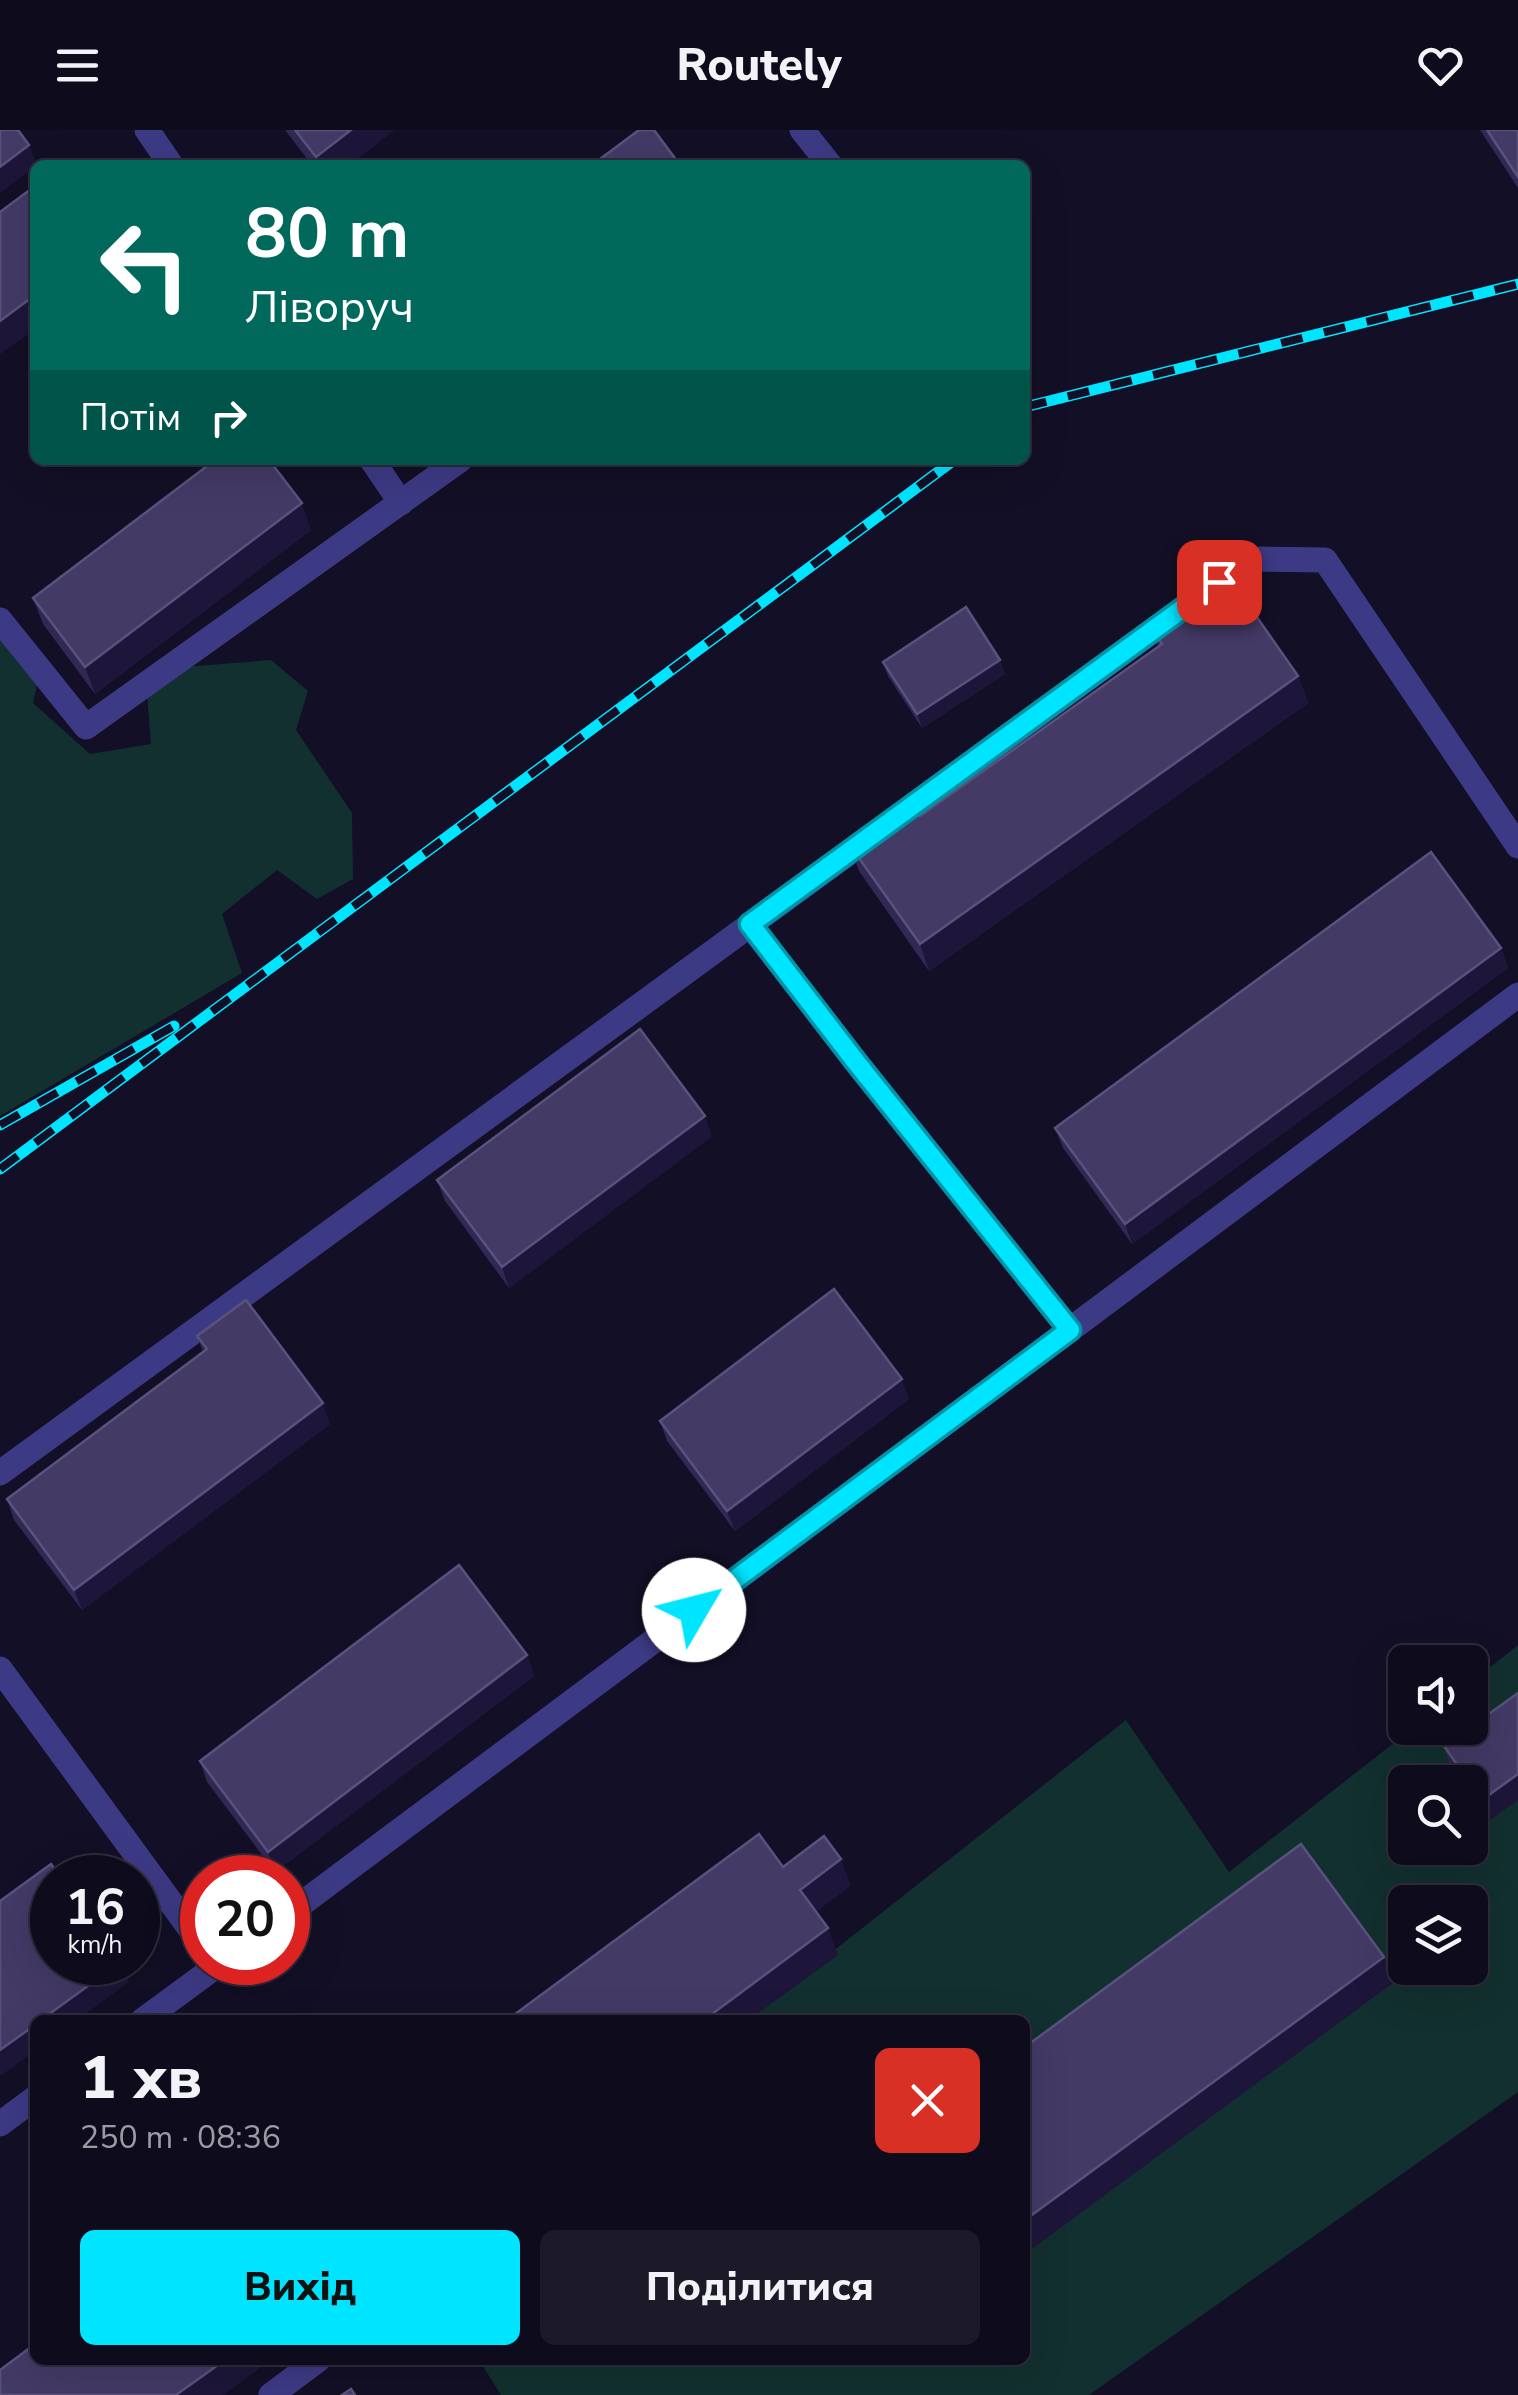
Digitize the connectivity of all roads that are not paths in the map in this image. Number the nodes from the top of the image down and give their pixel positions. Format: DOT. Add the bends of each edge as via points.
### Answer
graph roads {
  1 [pos="147,130"];
  2 [pos="802,130"];
  3 [pos="168,160"];
  4 [pos="826,160"];
  5 [pos="375,465"];
  6 [pos="453,465"];
  7 [pos="401,502"];
  8 [pos="0,620"];
  9 [pos="1518,846"];
  10 [pos="750,924"];
  11 [pos="1518,995"];
  12 [pos="1070,1330"];
  13 [pos="0,1473"];
  14 [pos="0,1668"];
  15 [pos="310,1898"];
  16 [pos="180,1914"];
  17 [pos="190,1985"];
  18 [pos="150,2015"];
  19 [pos="30,2102"];
  20 [pos="0,2124"];
  21 [pos="311,2365"];
  22 [pos="271,2395"];
  1 -- 3 [label="lane"];
  2 -- 4 [label="lane"];
  5 -- 7 [label="lane"];
  6 -- 7 [label="lane"];
  7 -- 8 [label="lane" via="86,727"];
  9 -- 10 [label="lane" via="1325,560 1250,558"];
  10 -- 12 [label="lane"];
  10 -- 13 [label="lane"];
  11 -- 12 [label="lane"];
  12 -- 15 [label="lane"];
  14 -- 16 [label="lane"];
  17 -- 18 [label="lane"];
  19 -- 20 [label="lane"];
  21 -- 22 [label="lane"];
}
